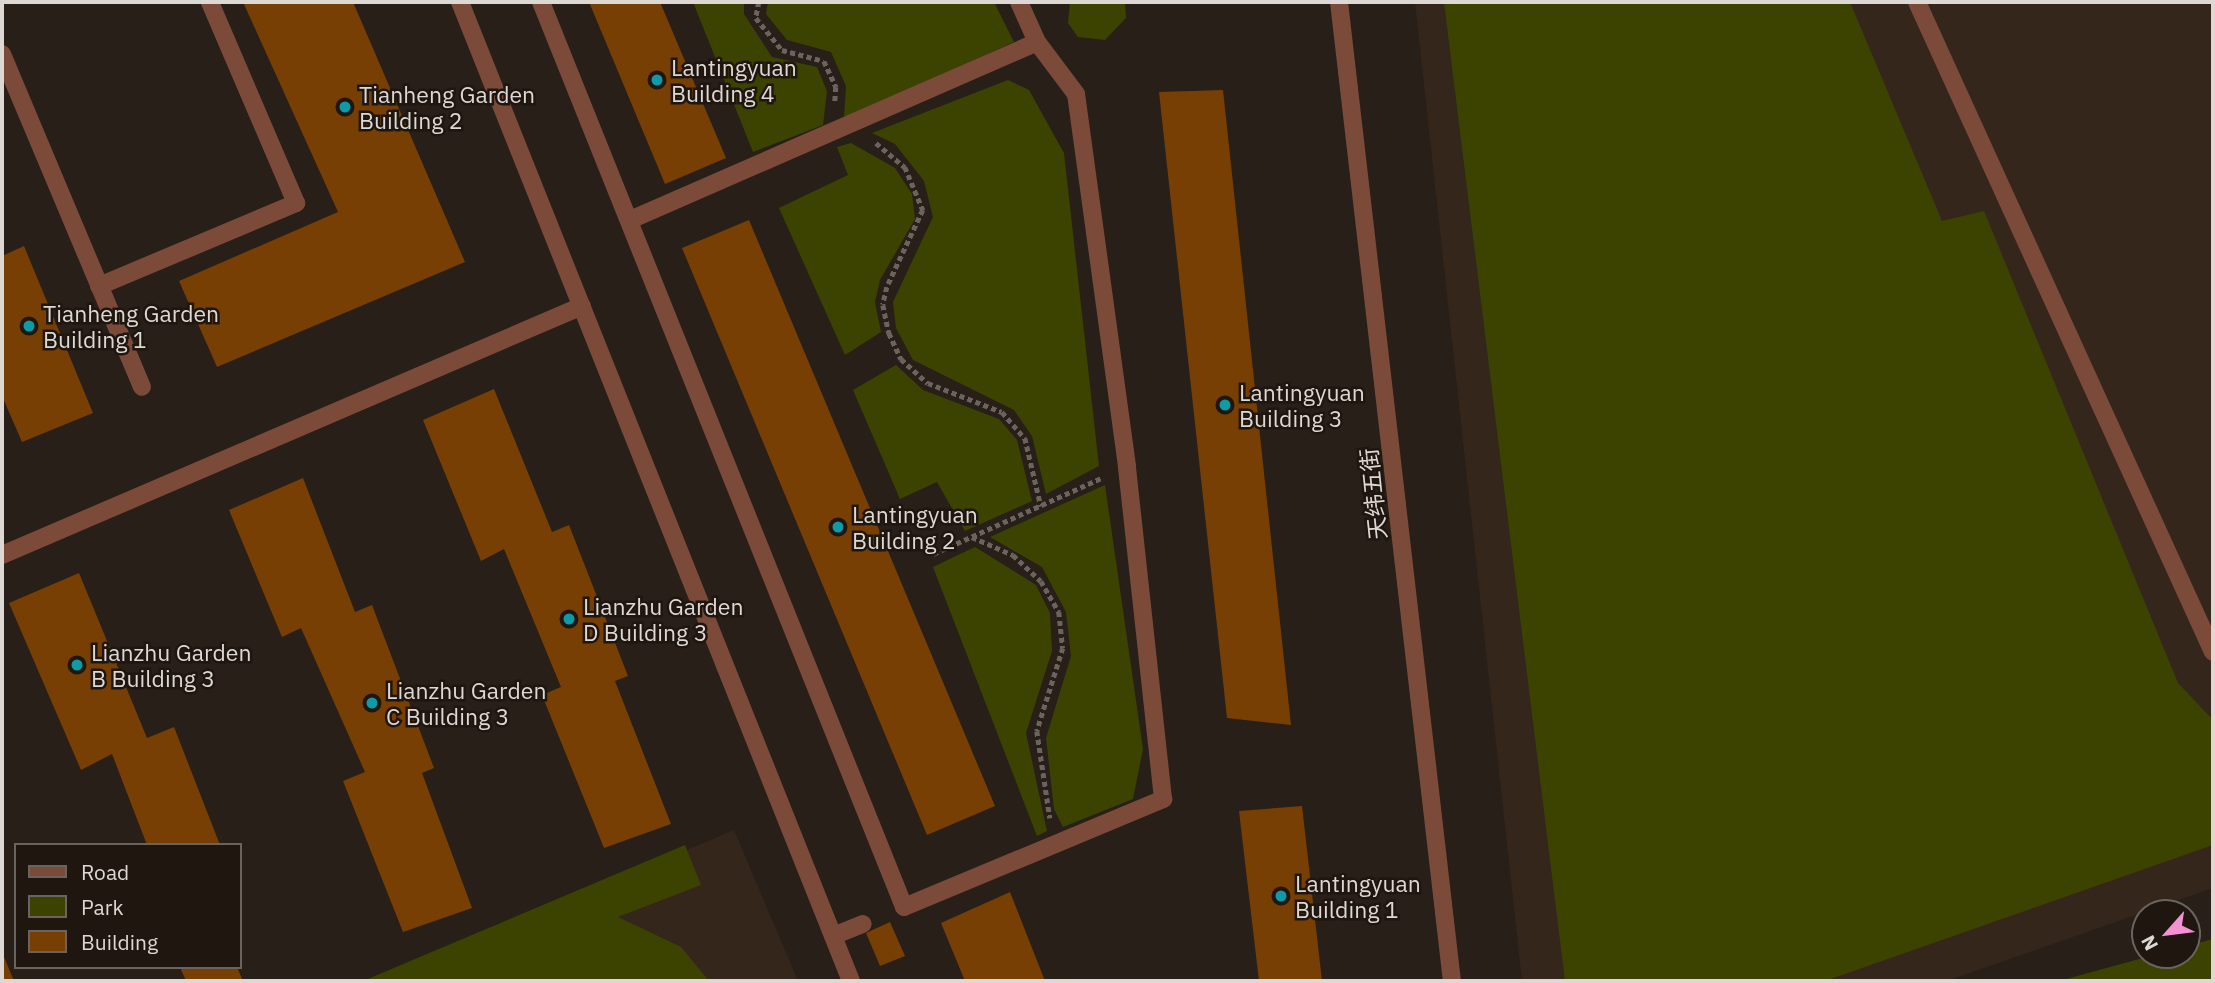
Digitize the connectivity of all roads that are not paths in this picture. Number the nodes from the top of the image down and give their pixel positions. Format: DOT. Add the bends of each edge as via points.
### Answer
graph roads {
  1 [pos="210,2"];
  2 [pos="460,2"];
  3 [pos="541,2"];
  4 [pos="1019,2"];
  5 [pos="1339,2"];
  6 [pos="1917,2"];
  7 [pos="1037,43"];
  8 [pos="2,54"];
  9 [pos="630,220"];
  10 [pos="99,286"];
  11 [pos="582,306"];
  12 [pos="142,387"];
  13 [pos="2,555"];
  14 [pos="2213,652"];
  15 [pos="863,924"];
  16 [pos="833,936"];
  17 [pos="852,981"];
  18 [pos="1452,981"];
  1 -- 10 [label="street" via="296,203"];
  2 -- 11 [label="street"];
  3 -- 9 [label="street"];
  4 -- 7 [label="street"];
  5 -- 18 [label="street, 天纬五街"];
  6 -- 14 [label="street"];
  7 -- 9 [label="street" via="850,129"];
  7 -- 9 [label="street" via="1076,93 1127,466 1163,799 904,907"];
  8 -- 10 [label="street"];
  10 -- 12 [label="street"];
  11 -- 13 [label="street"];
  11 -- 16 [label="street"];
  15 -- 16 [label="street"];
  16 -- 17 [label="street"];
}
